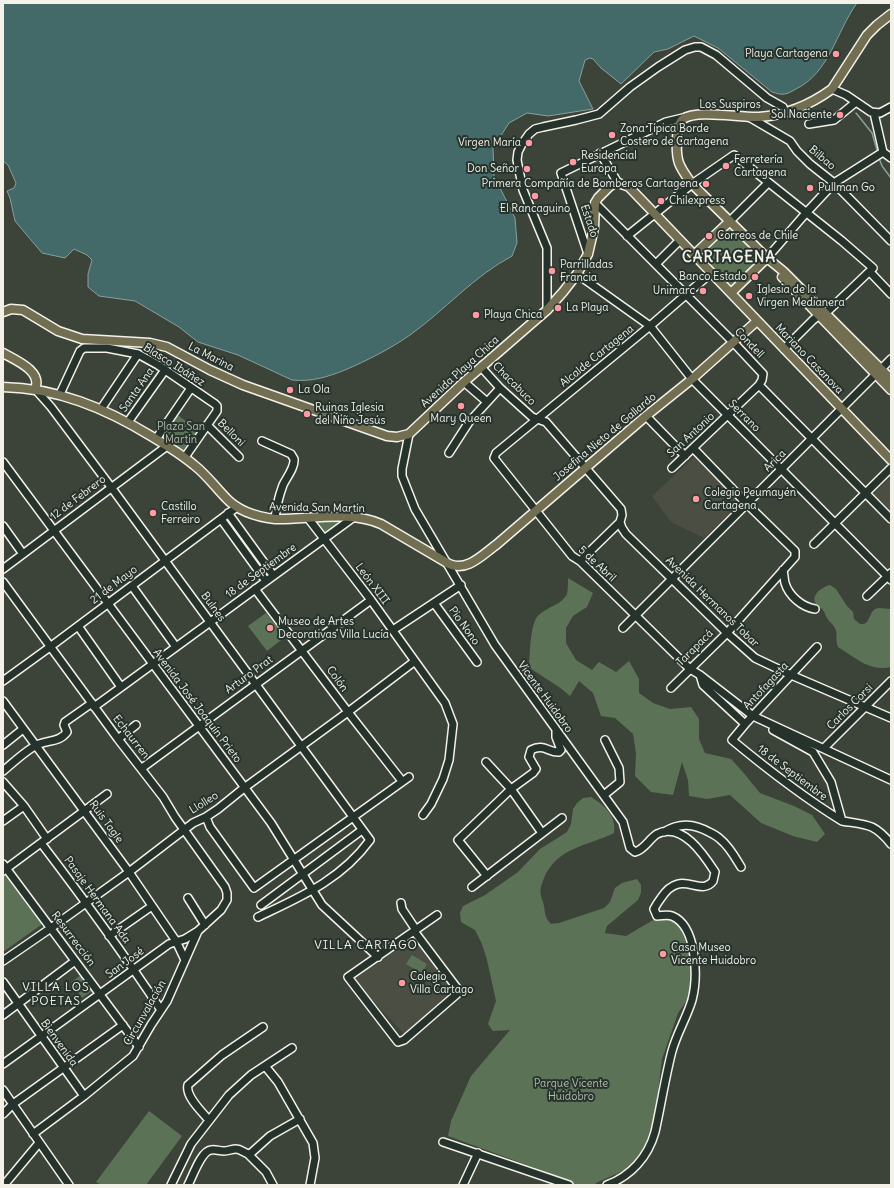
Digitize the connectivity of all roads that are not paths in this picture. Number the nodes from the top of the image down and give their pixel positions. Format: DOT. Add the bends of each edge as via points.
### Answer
graph roads {
  1 [pos="891,14"];
  2 [pos="832,89"];
  3 [pos="856,102"];
  4 [pos="891,107"];
  5 [pos="785,113"];
  6 [pos="874,113"];
  7 [pos="689,117"];
  8 [pos="749,117"];
  9 [pos="809,124"];
  10 [pos="883,152"];
  11 [pos="600,153"];
  12 [pos="891,158"];
  13 [pos="561,173"];
  14 [pos="618,183"];
  15 [pos="768,183"];
  16 [pos="834,183"];
  17 [pos="692,184"];
  18 [pos="595,203"];
  19 [pos="654,213"];
  20 [pos="806,213"];
  21 [pos="730,221"];
  22 [pos="627,236"];
  23 [pos="680,240"];
  24 [pos="891,241"];
  25 [pos="588,254"];
  26 [pos="694,255"];
  27 [pos="767,258"];
  28 [pos="656,264"];
  29 [pos="872,270"];
  30 [pos="711,273"];
  31 [pos="577,274"];
  32 [pos="731,293"];
  33 [pos="687,294"];
  34 [pos="891,294"];
  35 [pos="547,310"];
  36 [pos="3,312"];
  37 [pos="822,314"];
  38 [pos="757,321"];
  39 [pos="650,326"];
  40 [pos="733,342"];
  41 [pos="784,349"];
  42 [pos="3,353"];
  43 [pos="138,354"];
  44 [pos="891,359"];
  45 [pos="481,367"];
  46 [pos="164,370"];
  47 [pos="879,372"];
  48 [pos="692,378"];
  49 [pos="891,379"];
  50 [pos="464,382"];
  51 [pos="759,385"];
  52 [pos="3,387"];
  53 [pos="191,388"];
  54 [pos="500,388"];
  55 [pos="35,389"];
  56 [pos="891,390"];
  57 [pos="60,394"];
  58 [pos="487,402"];
  59 [pos="101,409"];
  60 [pos="842,409"];
  61 [pos="728,415"];
  62 [pos="646,416"];
  63 [pos="537,419"];
  64 [pos="128,422"];
  65 [pos="207,425"];
  66 [pos="410,434"];
  67 [pos="156,439"];
  68 [pos="812,439"];
  69 [pos="262,441"];
  70 [pos="168,446"];
  71 [pos="694,449"];
  72 [pos="449,452"];
  73 [pos="495,456"];
  74 [pos="685,456"];
  75 [pos="185,457"];
  76 [pos="239,457"];
  77 [pos="891,460"];
  78 [pos="3,462"];
  79 [pos="672,468"];
  80 [pos="891,468"];
  81 [pos="585,469"];
  82 [pos="782,469"];
  83 [pos="111,487"];
  84 [pos="866,493"];
  85 [pos="747,504"];
  86 [pos="237,507"];
  87 [pos="536,511"];
  88 [pos="228,513"];
  89 [pos="354,517"];
  90 [pos="308,518"];
  91 [pos="891,518"];
  92 [pos="221,519"];
  93 [pos="275,519"];
  94 [pos="620,522"];
  95 [pos="835,523"];
  96 [pos="3,526"];
  97 [pos="54,531"];
  98 [pos="324,538"];
  99 [pos="814,544"];
  100 [pos="23,554"];
  101 [pos="166,560"];
  102 [pos="444,560"];
  103 [pos="580,562"];
  104 [pos="465,566"];
  105 [pos="3,569"];
  106 [pos="784,570"];
  107 [pos="274,575"];
  108 [pos="890,576"];
  109 [pos="672,579"];
  110 [pos="266,581"];
  111 [pos="3,582"];
  112 [pos="461,585"];
  113 [pos="132,586"];
  114 [pos="255,589"];
  115 [pos="867,596"];
  116 [pos="370,600"];
  117 [pos="434,603"];
  118 [pos="108,604"];
  119 [pos="815,609"];
  120 [pos="636,616"];
  121 [pos="210,622"];
  122 [pos="78,626"];
  123 [pos="623,628"];
  124 [pos="393,630"];
  125 [pos="727,633"];
  126 [pos="50,647"];
  127 [pos="176,647"];
  128 [pos="817,647"];
  129 [pos="302,650"];
  130 [pos="415,662"];
  131 [pos="478,662"];
  132 [pos="152,664"];
  133 [pos="690,669"];
  134 [pos="700,675"];
  135 [pos="791,675"];
  136 [pos="3,681"];
  137 [pos="891,681"];
  138 [pos="255,684"];
  139 [pos="121,687"];
  140 [pos="671,688"];
  141 [pos="3,701"];
  142 [pos="93,705"];
  143 [pos="865,707"];
  144 [pos="348,712"];
  145 [pos="753,716"];
  146 [pos="891,718"];
  147 [pos="745,724"];
  148 [pos="136,725"];
  149 [pos="198,726"];
  150 [pos="23,730"];
  151 [pos="556,731"];
  152 [pos="118,739"];
  153 [pos="605,740"];
  154 [pos="732,740"];
  155 [pos="3,745"];
  156 [pos="35,746"];
  157 [pos="301,746"];
  158 [pos="824,748"];
  159 [pos="486,762"];
  160 [pos="142,768"];
  161 [pos="3,771"];
  162 [pos="891,780"];
  163 [pos="3,782"];
  164 [pos="244,788"];
  165 [pos="511,789"];
  166 [pos="107,794"];
  167 [pos="604,795"];
  168 [pos="24,806"];
  169 [pos="85,811"];
  170 [pos="423,815"];
  171 [pos="206,817"];
  172 [pos="352,817"];
  173 [pos="562,818"];
  174 [pos="3,821"];
  175 [pos="842,821"];
  176 [pos="184,830"];
  177 [pos="362,830"];
  178 [pos="664,832"];
  179 [pos="542,833"];
  180 [pos="44,841"];
  181 [pos="891,844"];
  182 [pos="294,860"];
  183 [pos="740,867"];
  184 [pos="4,868"];
  185 [pos="129,872"];
  186 [pos="302,875"];
  187 [pos="487,876"];
  188 [pos="472,887"];
  189 [pos="312,891"];
  190 [pos="188,898"];
  191 [pos="86,903"];
  192 [pos="401,903"];
  193 [pos="261,905"];
  194 [pos="152,906"];
  195 [pos="221,910"];
  196 [pos="437,915"];
  197 [pos="258,918"];
  198 [pos="205,925"];
  199 [pos="51,928"];
  200 [pos="198,931"];
  201 [pos="415,931"];
  202 [pos="109,936"];
  203 [pos="176,941"];
  204 [pos="378,957"];
  205 [pos="185,960"];
  206 [pos="3,961"];
  207 [pos="75,961"];
  208 [pos="134,970"];
  209 [pos="3,982"];
  210 [pos="100,995"];
  211 [pos="18,1004"];
  212 [pos="161,1010"];
  213 [pos="3,1015"];
  214 [pos="123,1025"];
  215 [pos="263,1027"];
  216 [pos="41,1037"];
  217 [pos="139,1047"];
  218 [pos="292,1048"];
  219 [pos="3,1064"];
  220 [pos="265,1066"];
  221 [pos="64,1068"];
  222 [pos="3,1090"];
  223 [pos="84,1096"];
  224 [pos="13,1104"];
  225 [pos="3,1114"];
  226 [pos="300,1119"];
  227 [pos="209,1120"];
  228 [pos="33,1134"];
  229 [pos="443,1142"];
  230 [pos="39,1143"];
  231 [pos="478,1153"];
  232 [pos="248,1154"];
  233 [pos="4,1185"];
  234 [pos="69,1185"];
  235 [pos="171,1185"];
  236 [pos="188,1185"];
  237 [pos="273,1185"];
  238 [pos="310,1185"];
  239 [pos="463,1185"];
  240 [pos="569,1185"];
  241 [pos="607,1185"];
  1 -- 2 [label="main road, Los Suspiros" via="867,35"];
  2 -- 3 [label="street"];
  2 -- 5 [label="main road, Los Suspiros" via="810,103"];
  3 -- 6 [label="street"];
  3 -- 9 [label="street" via="834,120"];
  4 -- 6 [label="street"];
  5 -- 8 [label="main road, Los Suspiros"];
  5 -- 35 [label="street" via="783,107 767,98 716,55 701,47 695,47 685,50 658,67 599,114 535,129 518,152 517,160 523,190 547,248"];
  6 -- 10 [label="street"];
  7 -- 8 [label="main road, Los Suspiros" via="707,114"];
  7 -- 11 [label="street, Los Suspiros" via="666,122"];
  7 -- 17 [label="main road" via="683,119 679,125 678,162"];
  8 -- 16 [label="street, Bilbao" via="785,138 810,164"];
  10 -- 12 [label="street"];
  10 -- 16 [label="street"];
  11 -- 13 [label="street, Los Suspiros"];
  11 -- 14 [label="street"];
  13 -- 25 [label="street, Estado"];
  14 -- 18 [label="main road" via="608,188"];
  14 -- 19 [label="main road, Mariano Casanova" via="629,187"];
  15 -- 17 [label="street" via="734,155"];
  15 -- 20 [label="street"];
  15 -- 21 [label="street"];
  16 -- 20 [label="street"];
  16 -- 24 [label="street, Bilbao"];
  17 -- 19 [label="street"];
  17 -- 21 [label="main road"];
  18 -- 22 [label="street, Condell"];
  18 -- 25 [label="main road, Avenida Playa Chica" via="594,228"];
  19 -- 22 [label="street"];
  19 -- 23 [label="main road, Mariano Casanova"];
  20 -- 27 [label="street"];
  20 -- 29 [label="street" via="842,241"];
  21 -- 26 [label="main road"];
  21 -- 27 [label="main road"];
  22 -- 28 [label="street, Condell"];
  23 -- 26 [label="main road, Mariano Casanova"];
  23 -- 28 [label="street"];
  25 -- 31 [label="main road, Avenida Playa Chica"];
  26 -- 30 [label="main road, Mariano Casanova"];
  27 -- 32 [label="main road"];
  27 -- 37 [label="main road" via="778,274"];
  28 -- 33 [label="street, Condell"];
  29 -- 34 [label="street"];
  29 -- 37 [label="street"];
  30 -- 32 [label="main road, Mariano Casanova"];
  30 -- 33 [label="street, Alcalde Cartagena"];
  31 -- 35 [label="main road, Avenida Playa Chica"];
  31 -- 39 [label="street, Serrano"];
  32 -- 38 [label="main road, Mariano Casanova"];
  33 -- 39 [label="street, Alcalde Cartagena"];
  33 -- 40 [label="street, Condell"];
  35 -- 45 [label="main road, Avenida Playa Chica"];
  36 -- 66 [label="main road, La Marina" via="15,308 23,310 58,331 82,338 161,345 258,391 387,436"];
  37 -- 41 [label="street"];
  37 -- 47 [label="main road"];
  38 -- 40 [label="main road, Josefina Nieto de Gallardo"];
  38 -- 41 [label="main road, Mariano Casanova"];
  39 -- 48 [label="street, Serrano"];
  39 -- 63 [label="street, Alcalde Cartagena"];
  40 -- 48 [label="main road, Josefina Nieto de Gallardo"];
  40 -- 51 [label="street, Condell" via="762,372 763,377"];
  41 -- 60 [label="main road, Mariano Casanova"];
  42 -- 55 [label="main road" via="33,372 37,380"];
  43 -- 46 [label="street, Blasco Ibáñez"];
  43 -- 57 [label="street, Blasco Ibáñez" via="107,348 84,348 80,351"];
  43 -- 59 [label="street"];
  44 -- 47 [label="street, Arica"];
  45 -- 50 [label="main road, Avenida Playa Chica"];
  45 -- 54 [label="street, Chacabuco"];
  46 -- 53 [label="street, Blasco Ibáñez"];
  46 -- 64 [label="street, Santa Ana"];
  47 -- 49 [label="main road"];
  47 -- 56 [label="main road"];
  47 -- 60 [label="street, Arica"];
  48 -- 61 [label="street, Serrano"];
  48 -- 62 [label="main road, Josefina Nieto de Gallardo"];
  50 -- 58 [label="street"];
  50 -- 66 [label="main road, Avenida Playa Chica"];
  51 -- 61 [label="street, San Antonio"];
  51 -- 68 [label="street"];
  52 -- 55 [label="main road, Avenida San Martín"];
  53 -- 65 [label="street, Blasco Ibáñez" via="217,406"];
  53 -- 67 [label="street"];
  54 -- 58 [label="street"];
  54 -- 63 [label="street, Chacabuco"];
  55 -- 57 [label="main road, Avenida San Martín"];
  55 -- 83 [label="street, Bulnes"];
  57 -- 59 [label="main road, Avenida San Martín"];
  58 -- 72 [label="street" via="469,422"];
  59 -- 64 [label="main road, Avenida San Martín"];
  60 -- 68 [label="street, Arica"];
  60 -- 77 [label="main road, Mariano Casanova"];
  61 -- 71 [label="street, San Antonio"];
  61 -- 82 [label="street, Serrano"];
  62 -- 74 [label="street"];
  62 -- 81 [label="main road, Josefina Nieto de Gallardo"];
  63 -- 73 [label="street, Alcalde Cartagena"];
  63 -- 81 [label="street, Chacabuco" via="546,422"];
  64 -- 67 [label="main road, Avenida San Martín"];
  65 -- 75 [label="street, Blasco Ibáñez"];
  65 -- 76 [label="street, Belloni"];
  66 -- 102 [label="street, Vicente Huidobro" via="403,459 402,476 415,509"];
  67 -- 70 [label="main road, Avenida San Martín"];
  68 -- 82 [label="street, Arica"];
  68 -- 84 [label="street"];
  69 -- 93 [label="street" via="291,454 294,459 280,495"];
  70 -- 75 [label="main road, Avenida San Martín"];
  70 -- 83 [label="street, 12 de Febrero"];
  71 -- 74 [label="street, San Antonio"];
  71 -- 85 [label="street, Tarapacá"];
  73 -- 87 [label="street, 5 de Abril"];
  74 -- 79 [label="street, San Antonio"];
  75 -- 86 [label="main road, Avenida San Martín" via="204,472"];
  78 -- 97 [label="street, Avenida José Joaquín Prieto"];
  80 -- 84 [label="street"];
  81 -- 87 [label="main road, Josefina Nieto de Gallardo"];
  81 -- 94 [label="street, Chacabuco" via="621,509"];
  82 -- 85 [label="street, Arica"];
  82 -- 95 [label="street, Serrano"];
  83 -- 97 [label="street, 12 de Febrero"];
  83 -- 101 [label="street, Bulnes"];
  84 -- 91 [label="street"];
  84 -- 95 [label="street"];
  85 -- 106 [label="street, Tarapacá" via="795,550 795,557"];
  85 -- 109 [label="street, Arica"];
  86 -- 88 [label="street, 21 de Mayo"];
  86 -- 93 [label="main road, Avenida San Martín" via="258,516"];
  87 -- 103 [label="street, 5 de Abril" via="572,556"];
  87 -- 104 [label="main road, Josefina Nieto de Gallardo" via="496,545"];
  88 -- 92 [label="street, 21 de Mayo"];
  88 -- 107 [label="street"];
  89 -- 90 [label="main road, Avenida San Martín"];
  89 -- 98 [label="street, 18 de Septiembre"];
  89 -- 102 [label="main road, Avenida San Martín" via="381,524"];
  90 -- 93 [label="main road, Avenida San Martín"];
  90 -- 98 [label="street, León XIII"];
  92 -- 101 [label="street, 21 de Mayo"];
  92 -- 110 [label="street"];
  94 -- 103 [label="street"];
  94 -- 109 [label="street, Avenida Hermanos Tobar" via="626,534"];
  95 -- 99 [label="street"];
  95 -- 108 [label="street, Serrano"];
  96 -- 100 [label="street"];
  97 -- 100 [label="street, 12 de Febrero"];
  97 -- 118 [label="street, Avenida José Joaquín Prieto"];
  98 -- 107 [label="street, 18 de Septiembre"];
  98 -- 116 [label="street, León XIII"];
  100 -- 105 [label="street, 12 de Febrero"];
  101 -- 113 [label="street, 21 de Mayo"];
  101 -- 121 [label="street, Bulnes"];
  102 -- 104 [label="main road, Avenida San Martín" via="453,565"];
  102 -- 112 [label="street, Vicente Huidobro"];
  103 -- 120 [label="street, 5 de Abril"];
  106 -- 119 [label="street" via="785,583 794,597 802,604"];
  106 -- 125 [label="street, Tarapacá"];
  107 -- 110 [label="street, 18 de Septiembre"];
  108 -- 115 [label="street"];
  109 -- 120 [label="street, Arica"];
  109 -- 125 [label="street, Avenida Hermanos Tobar"];
  110 -- 114 [label="street, 18 de Septiembre"];
  111 -- 126 [label="street, Echaurren"];
  112 -- 117 [label="street"];
  112 -- 151 [label="street, Vicente Huidobro" via="495,646"];
  113 -- 118 [label="street, 21 de Mayo"];
  113 -- 127 [label="street"];
  114 -- 121 [label="street, 18 de Septiembre"];
  114 -- 129 [label="street, Colón"];
  116 -- 124 [label="street, León XIII"];
  116 -- 129 [label="street, Arturo Prat"];
  117 -- 124 [label="street"];
  117 -- 131 [label="street, Pío Nono"];
  118 -- 122 [label="street, 21 de Mayo"];
  118 -- 132 [label="street, Avenida José Joaquín Prieto"];
  120 -- 123 [label="street, Arica"];
  120 -- 133 [label="street, 5 de Abril"];
  121 -- 127 [label="street, 18 de Septiembre"];
  121 -- 138 [label="street, Bulnes"];
  122 -- 126 [label="street, 21 de Mayo"];
  122 -- 139 [label="street"];
  124 -- 130 [label="street, León XIII"];
  125 -- 133 [label="street, Tarapacá"];
  125 -- 135 [label="street, Avenida Hermanos Tobar" via="755,658"];
  126 -- 136 [label="street, 21 de Mayo"];
  126 -- 142 [label="street, Echaurren"];
  127 -- 132 [label="street, 18 de Septiembre"];
  128 -- 135 [label="street, Antofagasta"];
  129 -- 138 [label="street, Arturo Prat"];
  129 -- 144 [label="street, Colón"];
  130 -- 144 [label="street, Llolleo"];
  130 -- 170 [label="street, León XIII" via="445,703 453,724 449,760 437,792"];
  132 -- 139 [label="street, 18 de Septiembre"];
  132 -- 149 [label="street, Avenida José Joaquín Prieto"];
  133 -- 134 [label="street, 5 de Abril"];
  133 -- 140 [label="street, Tarapacá"];
  134 -- 145 [label="street, 5 de Abril"];
  134 -- 147 [label="street, 5 de Abril" via="703,685"];
  135 -- 143 [label="street, Avenida Hermanos Tobar"];
  135 -- 145 [label="street, Antofagasta"];
  137 -- 143 [label="street, Carlos Corsi"];
  138 -- 149 [label="street, Arturo Prat"];
  138 -- 157 [label="street, Bulnes"];
  139 -- 142 [label="street, 18 de Septiembre"];
  141 -- 150 [label="street, Ruis Tagle"];
  142 -- 152 [label="street, Echaurren"];
  142 -- 156 [label="street, 18 de Septiembre" via="65,722 67,732 62,737"];
  143 -- 146 [label="street, Avenida Hermanos Tobar"];
  143 -- 158 [label="street, Carlos Corsi"];
  144 -- 157 [label="street, Llolleo"];
  144 -- 172 [label="street, Colón" via="406,779"];
  145 -- 147 [label="street, Antofagasta"];
  145 -- 158 [label="street, 5 de Abril"];
  145 -- 175 [label="street" via="760,723 812,752 831,782"];
  147 -- 154 [label="street, Antofagasta"];
  148 -- 152 [label="street"];
  149 -- 160 [label="street, Arturo Prat"];
  149 -- 164 [label="street, Avenida José Joaquín Prieto"];
  150 -- 155 [label="street"];
  150 -- 156 [label="street, Ruis Tagle"];
  151 -- 165 [label="street" via="560,752 540,748 530,750 529,757 536,769"];
  151 -- 167 [label="street, Vicente Huidobro"];
  152 -- 160 [label="street, Echaurren"];
  153 -- 167 [label="street" via="619,768 620,782"];
  154 -- 175 [label="street, 18 de Septiembre" via="771,772"];
  156 -- 161 [label="street, 18 de Septiembre"];
  156 -- 169 [label="street, Ruis Tagle"];
  157 -- 164 [label="street, Llolleo"];
  157 -- 172 [label="street, Bulnes"];
  158 -- 162 [label="street, 5 de Abril"];
  159 -- 165 [label="street"];
  160 -- 176 [label="street, Echaurren"];
  163 -- 168 [label="street, Pasaje Hermana Ada"];
  164 -- 171 [label="street, Llolleo"];
  164 -- 182 [label="street, Avenida José Joaquín Prieto"];
  165 -- 179 [label="street"];
  165 -- 187 [label="street" via="458,840"];
  166 -- 169 [label="street"];
  167 -- 178 [label="street, Vicente Huidobro" via="623,822 631,850 640,850 654,836"];
  168 -- 174 [label="street"];
  168 -- 180 [label="street, Pasaje Hermana Ada"];
  169 -- 180 [label="street"];
  169 -- 185 [label="street, Ruis Tagle"];
  171 -- 176 [label="street, Llolleo"];
  171 -- 182 [label="street" via="210,828 254,888"];
  172 -- 177 [label="street, Bulnes"];
  172 -- 182 [label="street"];
  173 -- 179 [label="street"];
  175 -- 181 [label="street" via="872,826"];
  176 -- 185 [label="street, Llolleo"];
  176 -- 195 [label="street, Echaurren" via="225,887 227,900"];
  177 -- 186 [label="street"];
  177 -- 189 [label="street, Bulnes" via="370,840 361,853 331,879"];
  178 -- 183 [label="street" via="681,825 700,828 720,838"];
  178 -- 241 [label="street" via="676,834 693,843 715,874 708,886 675,884 665,892 654,909 657,916 672,916 684,927 695,960 694,992 673,1049 650,1145 635,1168"];
  179 -- 187 [label="street"];
  180 -- 184 [label="street"];
  180 -- 191 [label="street, Pasaje Hermana Ada"];
  182 -- 186 [label="street, Avenida José Joaquín Prieto"];
  184 -- 199 [label="street, Resurrección"];
  185 -- 191 [label="street, Llolleo"];
  185 -- 194 [label="street, Ruis Tagle"];
  186 -- 189 [label="street, Avenida José Joaquín Prieto"];
  186 -- 193 [label="street"];
  187 -- 188 [label="street"];
  189 -- 197 [label="street"];
  189 -- 204 [label="street, Avenida José Joaquín Prieto" via="322,905"];
  190 -- 198 [label="street"];
  191 -- 199 [label="street, Llolleo"];
  191 -- 202 [label="street, Pasaje Hermana Ada"];
  192 -- 201 [label="street"];
  194 -- 202 [label="street"];
  194 -- 203 [label="street, Ruis Tagle"];
  195 -- 198 [label="street, San José"];
  196 -- 201 [label="street"];
  198 -- 200 [label="street, San José"];
  199 -- 206 [label="street, Llolleo"];
  199 -- 207 [label="street, Resurrección"];
  200 -- 203 [label="street, San José"];
  200 -- 205 [label="street, Circunvalación"];
  201 -- 204 [label="street"];
  201 -- 204 [label="street" via="458,988 457,994 404,1040 398,1042 348,977"];
  202 -- 208 [label="street, Pasaje Hermana Ada"];
  203 -- 205 [label="street, Ruis Tagle"];
  203 -- 208 [label="street, San José"];
  205 -- 212 [label="street, Circunvalación"];
  207 -- 210 [label="street, Resurrección"];
  207 -- 211 [label="street"];
  208 -- 210 [label="street, San José"];
  208 -- 212 [label="street, Pasaje Hermana Ada"];
  209 -- 211 [label="street, Bienvenida"];
  210 -- 214 [label="street, Resurrección"];
  210 -- 216 [label="street, San José"];
  211 -- 213 [label="street"];
  211 -- 216 [label="street, Bienvenida"];
  212 -- 217 [label="street, Circunvalación"];
  214 -- 217 [label="street, Resurrección"];
  214 -- 221 [label="street"];
  215 -- 227 [label="street" via="222,1055 188,1085 188,1094"];
  216 -- 219 [label="street, San José"];
  216 -- 221 [label="street, Bienvenida"];
  217 -- 223 [label="street, Circunvalación" via="130,1060"];
  218 -- 220 [label="street"];
  220 -- 226 [label="street" via="278,1082"];
  220 -- 227 [label="street" via="236,1087"];
  221 -- 223 [label="street, Bienvenida"];
  221 -- 224 [label="street"];
  222 -- 224 [label="street"];
  223 -- 228 [label="street, Circunvalación"];
  224 -- 225 [label="street"];
  224 -- 228 [label="street"];
  226 -- 232 [label="street" via="270,1136"];
  226 -- 238 [label="street" via="315,1148"];
  227 -- 235 [label="street" via="191,1144"];
  228 -- 230 [label="street"];
  229 -- 231 [label="street"];
  230 -- 233 [label="street"];
  230 -- 234 [label="street"];
  231 -- 239 [label="street"];
  231 -- 240 [label="street"];
  232 -- 236 [label="street" via="238,1149 208,1150"];
  232 -- 237 [label="street" via="266,1172"];
}
